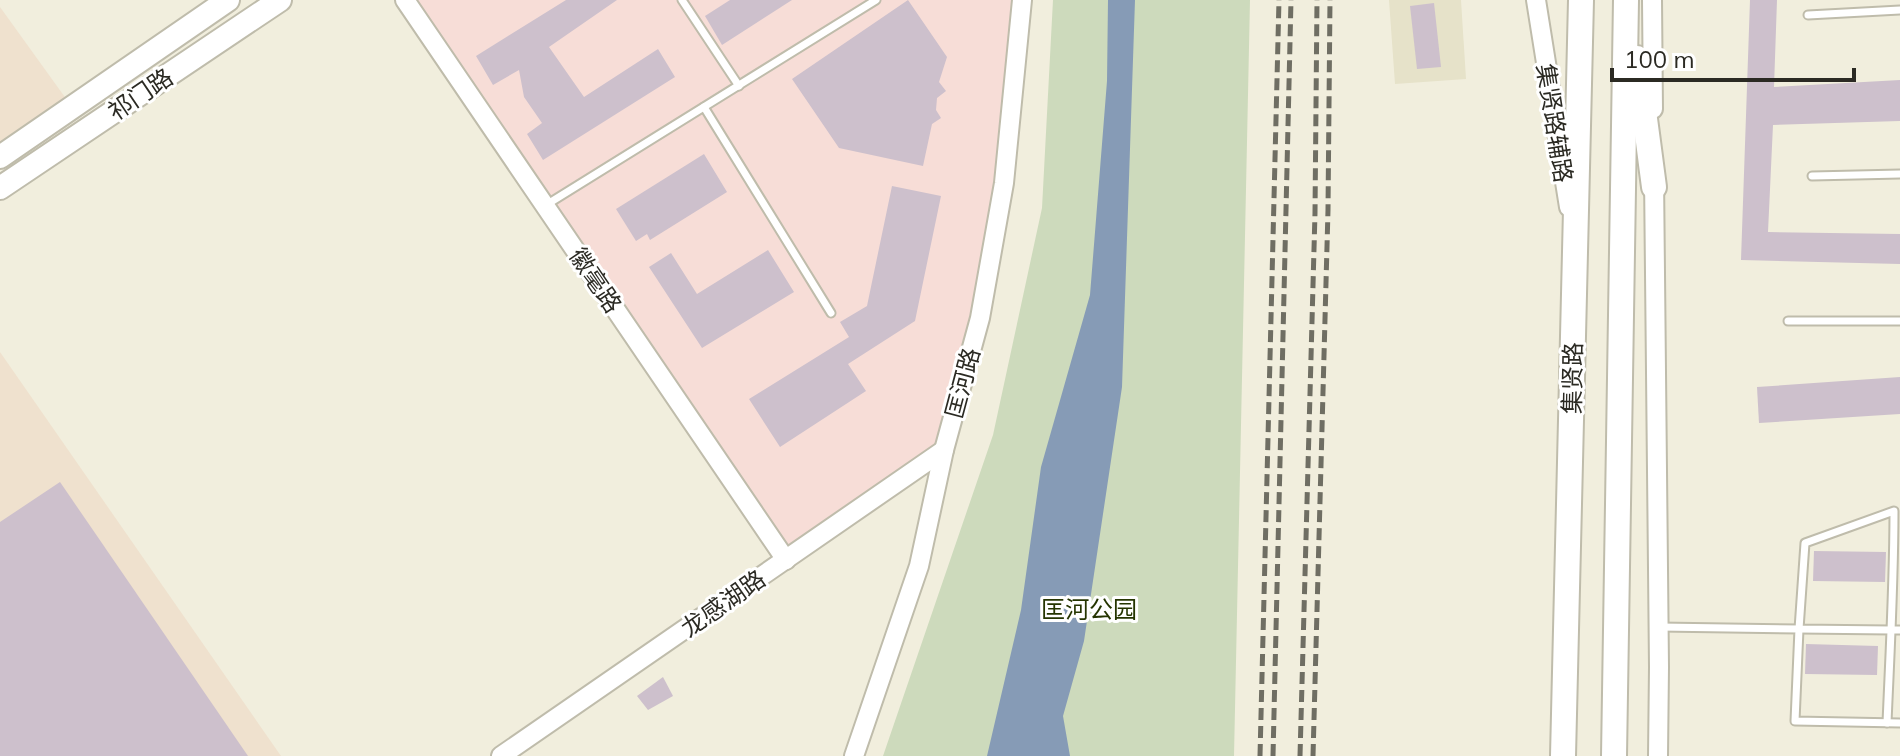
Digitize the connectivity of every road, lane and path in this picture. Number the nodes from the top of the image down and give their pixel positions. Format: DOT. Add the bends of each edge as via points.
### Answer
graph roads {
  1 [pos="228,0"];
  2 [pos="280,0"];
  3 [pos="405,0"];
  4 [pos="682,0"];
  5 [pos="876,0"];
  6 [pos="1022,0"];
  7 [pos="1536,0"];
  8 [pos="1581,0"];
  9 [pos="1628,0"];
  10 [pos="1652,0"];
  11 [pos="1900,10"];
  12 [pos="1808,15"];
  13 [pos="739,86"];
  14 [pos="704,107"];
  15 [pos="0,157"];
  16 [pos="1900,174"];
  17 [pos="1812,176"];
  18 [pos="1654,187"];
  19 [pos="0,188"];
  20 [pos="546,205"];
  21 [pos="1575,246"];
  22 [pos="831,313"];
  23 [pos="1788,321"];
  24 [pos="1900,321"];
  25 [pos="944,450"];
  26 [pos="1897,510"];
  27 [pos="786,560"];
  28 [pos="1897,571"];
  29 [pos="1659,627"];
  30 [pos="1799,629"];
  31 [pos="1896,630"];
  32 [pos="1887,723"];
  33 [pos="1900,723"];
  34 [pos="501,756"];
  35 [pos="854,756"];
  36 [pos="1563,756"];
  37 [pos="1614,756"];
  38 [pos="1658,756"];
  1 -- 15 [label="main road, 祁门路"];
  2 -- 19 [label="main road, 祁门路"];
  3 -- 20 [label="street, 徽毫路"];
  4 -- 13 [label="lane"];
  5 -- 13 [label="lane"];
  6 -- 25 [label="street, 匡河路" via="1001,198 980,318"];
  7 -- 21 [label="street, 集贤路辅路"];
  8 -- 21 [label="highway, 集贤路"];
  9 -- 18 [label="highway"];
  9 -- 37 [label="highway, 集贤路"];
  10 -- 18 [label="street"];
  11 -- 12 [label="lane"];
  13 -- 14 [label="lane"];
  14 -- 20 [label="lane"];
  14 -- 22 [label="lane"];
  16 -- 17 [label="lane"];
  18 -- 29 [label="street"];
  20 -- 27 [label="street, 徽毫路"];
  21 -- 36 [label="highway, 集贤路"];
  23 -- 24 [label="lane"];
  25 -- 27 [label="street, 龙感湖路"];
  25 -- 35 [label="street, 匡河路" via="919,566"];
  26 -- 28 [label="lane"];
  26 -- 30 [label="lane" via="1805,543"];
  27 -- 34 [label="street, 龙感湖路"];
  28 -- 31 [label="lane"];
  29 -- 30 [label="lane"];
  29 -- 38 [label="street"];
  30 -- 31 [label="lane"];
  30 -- 32 [label="lane" via="1795,721"];
  31 -- 32 [label="lane"];
  32 -- 33 [label="lane"];
}
